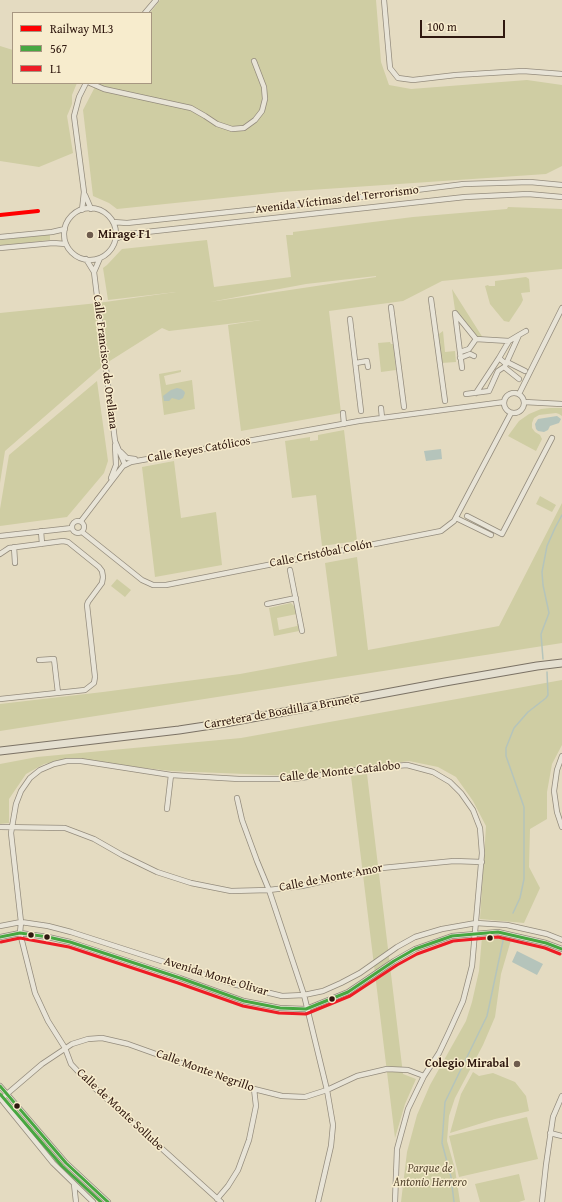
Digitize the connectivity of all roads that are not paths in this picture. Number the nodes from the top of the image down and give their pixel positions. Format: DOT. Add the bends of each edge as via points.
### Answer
graph roads {
  1 [pos="156,0"];
  2 [pos="384,0"];
  3 [pos="146,12"];
  4 [pos="254,61"];
  5 [pos="562,74"];
  6 [pos="85,84"];
  7 [pos="92,84"];
  8 [pos="562,185"];
  9 [pos="84,192"];
  10 [pos="562,197"];
  11 [pos="91,209"];
  12 [pos="82,210"];
  13 [pos="113,222"];
  14 [pos="65,229"];
  15 [pos="0,237"];
  16 [pos="115,239"];
  17 [pos="66,244"];
  18 [pos="0,248"];
  19 [pos="100,258"];
  20 [pos="86,259"];
  21 [pos="94,272"];
  22 [pos="431,299"];
  23 [pos="391,307"];
  24 [pos="562,308"];
  25 [pos="350,319"];
  26 [pos="526,331"];
  27 [pos="519,335"];
  28 [pos="476,339"];
  29 [pos="509,341"];
  30 [pos="460,352"];
  31 [pos="474,356"];
  32 [pos="460,358"];
  33 [pos="499,358"];
  34 [pos="356,363"];
  35 [pos="506,364"];
  36 [pos="368,367"];
  37 [pos="462,368"];
  38 [pos="525,370"];
  39 [pos="519,379"];
  40 [pos="476,393"];
  41 [pos="466,394"];
  42 [pos="519,394"];
  43 [pos="445,401"];
  44 [pos="504,402"];
  45 [pos="524,402"];
  46 [pos="562,404"];
  47 [pos="404,407"];
  48 [pos="381,408"];
  49 [pos="362,411"];
  50 [pos="343,413"];
  51 [pos="511,413"];
  52 [pos="382,418"];
  53 [pos="344,424"];
  54 [pos="552,438"];
  55 [pos="115,441"];
  56 [pos="120,451"];
  57 [pos="116,457"];
  58 [pos="140,460"];
  59 [pos="124,465"];
  60 [pos="110,482"];
  61 [pos="467,516"];
  62 [pos="456,518"];
  63 [pos="81,521"];
  64 [pos="72,528"];
  65 [pos="41,531"];
  66 [pos="82,532"];
  67 [pos="0,536"];
  68 [pos="491,536"];
  69 [pos="42,544"];
  70 [pos="14,548"];
  71 [pos="0,554"];
  72 [pos="15,563"];
  73 [pos="290,570"];
  74 [pos="296,598"];
  75 [pos="267,604"];
  76 [pos="302,631"];
  77 [pos="39,660"];
  78 [pos="562,663"];
  79 [pos="58,693"];
  80 [pos="0,699"];
  81 [pos="0,751"];
  82 [pos="562,756"];
  83 [pos="171,775"];
  84 [pos="237,798"];
  85 [pos="167,809"];
  86 [pos="560,811"];
  87 [pos="12,826"];
  88 [pos="0,827"];
  89 [pos="562,827"];
  90 [pos="482,862"];
  91 [pos="269,890"];
  92 [pos="21,922"];
  93 [pos="476,923"];
  94 [pos="0,926"];
  95 [pos="20,933"];
  96 [pos="475,935"];
  97 [pos="0,938"];
  98 [pos="562,940"];
  99 [pos="562,950"];
  100 [pos="304,995"];
  101 [pos="306,1009"];
  102 [pos="65,1048"];
  103 [pos="424,1076"];
  104 [pos="0,1086"];
  105 [pos="254,1089"];
  106 [pos="327,1090"];
  107 [pos="7,1093"];
  108 [pos="562,1096"];
  109 [pos="0,1098"];
  110 [pos="550,1134"];
  111 [pos="562,1136"];
  112 [pos="86,1182"];
  113 [pos="74,1184"];
  114 [pos="219,1200"];
  115 [pos="90,1201"];
  116 [pos="76,1202"];
  117 [pos="108,1202"];
  118 [pos="318,1202"];
  119 [pos="395,1202"];
  120 [pos="542,1202"];
  1 -- 3 [label="street"];
  2 -- 5 [label="street" via="390,68 398,78 413,80 523,71"];
  4 -- 7 [label="street" via="264,87 265,99 262,111 244,128 232,129 217,124 191,108 104,89"];
  6 -- 9 [label="street" via="74,109"];
  8 -- 13 [label="street, Avenida Víctimas del Terrorismo" via="530,182 464,184 300,205 127,223"];
  9 -- 11 [label="street"];
  9 -- 12 [label="street"];
  10 -- 16 [label="street, Avenida Víctimas del Terrorismo" via="528,194 464,197 128,234"];
  11 -- 12 [label="street"];
  11 -- 13 [label="street" via="106,214"];
  12 -- 14 [label="street" via="71,217"];
  13 -- 16 [label="street"];
  14 -- 15 [label="street"];
  14 -- 17 [label="street"];
  16 -- 19 [label="street" via="110,250"];
  17 -- 18 [label="street" via="53,242"];
  17 -- 20 [label="street" via="72,253"];
  19 -- 20 [label="street"];
  19 -- 21 [label="street"];
  20 -- 21 [label="street, Calle Francisco de Orellana"];
  21 -- 55 [label="street, Calle Francisco de Orellana"];
  22 -- 43 [label="street"];
  23 -- 47 [label="street"];
  24 -- 42 [label="street"];
  25 -- 34 [label="street"];
  26 -- 27 [label="street"];
  27 -- 29 [label="street"];
  27 -- 35 [label="street"];
  28 -- 29 [label="street"];
  28 -- 30 [label="street" via="470,349"];
  28 -- 30 [label="street" via="455,313"];
  29 -- 33 [label="street"];
  30 -- 32 [label="street"];
  31 -- 32 [label="street" via="470,354"];
  32 -- 37 [label="street"];
  33 -- 35 [label="street"];
  33 -- 40 [label="street"];
  34 -- 36 [label="street" via="367,361"];
  34 -- 49 [label="street"];
  35 -- 38 [label="street"];
  35 -- 39 [label="street"];
  35 -- 40 [label="street" via="498,371 489,391"];
  40 -- 41 [label="street"];
  42 -- 44 [label="street" via="509,394"];
  42 -- 45 [label="street"];
  44 -- 51 [label="street" via="506,409"];
  44 -- 52 [label="street, Calle Reyes Católicos"];
  45 -- 46 [label="street"];
  45 -- 51 [label="street" via="521,411"];
  48 -- 52 [label="street"];
  50 -- 53 [label="street"];
  51 -- 62 [label="street, Calle Cristóbal Colón"];
  52 -- 53 [label="street, Calle Reyes Católicos"];
  53 -- 58 [label="street, Calle Reyes Católicos"];
  54 -- 61 [label="street" via="502,534"];
  55 -- 56 [label="street, Calle Francisco de Orellana"];
  55 -- 57 [label="street"];
  56 -- 58 [label="street" via="127,458"];
  56 -- 59 [label="street, Calle Francisco de Orellana"];
  57 -- 59 [label="street"];
  57 -- 60 [label="street"];
  58 -- 59 [label="street, Calle Reyes Católicos"];
  59 -- 60 [label="street"];
  60 -- 63 [label="street"];
  62 -- 66 [label="street, Calle Cristóbal Colón" via="441,531 166,585 152,585 142,580"];
  62 -- 68 [label="street"];
  63 -- 64 [label="street" via="75,522"];
  63 -- 66 [label="street" via="85,526"];
  64 -- 65 [label="street"];
  64 -- 66 [label="street" via="76,533"];
  65 -- 67 [label="street"];
  65 -- 69 [label="street"];
  69 -- 70 [label="street"];
  69 -- 79 [label="street" via="68,542 99,567 103,577 102,583 87,605 94,682 85,690"];
  70 -- 71 [label="street"];
  70 -- 72 [label="street"];
  73 -- 74 [label="street"];
  74 -- 75 [label="street"];
  74 -- 76 [label="street"];
  77 -- 79 [label="street" via="54,659"];
  78 -- 81 [label="main road, Carretera de Boadilla a Brunete" via="194,728"];
  79 -- 80 [label="street"];
  82 -- 86 [label="street" via="556,770 554,791"];
  83 -- 85 [label="street"];
  83 -- 87 [label="street, Calle de Monte Catalobo" via="81,761 54,764 30,778 21,791"];
  83 -- 90 [label="street, Calle de Monte Catalobo" via="293,779 407,765 433,772 450,782 473,810 480,828"];
  84 -- 91 [label="street" via="244,827"];
  86 -- 89 [label="street"];
  87 -- 88 [label="street, Calle de Monte Amor"];
  87 -- 91 [label="street, Calle de Monte Amor" via="65,828 94,839 157,872 191,884 232,891"];
  87 -- 92 [label="street, Calle de Monte Catalobo"];
  90 -- 91 [label="street, Calle de Monte Amor" via="454,861 382,868 302,886"];
  90 -- 93 [label="street, Calle de Monte Catalobo"];
  91 -- 100 [label="street"];
  92 -- 94 [label="street, Avenida Monte Olivar"];
  92 -- 95 [label="street, Calle de Monte Catalobo"];
  92 -- 100 [label="street, Avenida Monte Olivar" via="89,937 259,991 282,996"];
  93 -- 96 [label="street, Calle de Monte Catalobo"];
  93 -- 98 [label="street, Avenida Monte Olivar" via="522,927"];
  93 -- 100 [label="street, Avenida Monte Olivar" via="415,937 354,976 323,991"];
  95 -- 97 [label="street, Avenida Monte Olivar"];
  95 -- 101 [label="street, Avenida Monte Olivar" via="48,937 94,950 244,1002"];
  95 -- 102 [label="street, Calle de Monte Sollube" via="35,993 48,1022"];
  96 -- 99 [label="street, Avenida Monte Olivar" via="498,932 516,935"];
  96 -- 101 [label="street, Avenida Monte Olivar" via="452,936 415,949 348,992"];
  96 -- 103 [label="street, Calle de Monte Catalobo" via="472,966 463,1001 439,1053"];
  100 -- 101 [label="street"];
  101 -- 106 [label="street"];
  102 -- 105 [label="street, Calle Monte Negrillo" via="88,1039 102,1038 122,1042"];
  102 -- 107 [label="street, Calle Monte Negrillo"];
  102 -- 114 [label="street, Calle de Monte Sollube" via="71,1064 88,1082"];
  103 -- 106 [label="street, Calle Monte Negrillo" via="408,1070 386,1069 357,1076"];
  103 -- 119 [label="street, Calle de Monte Catalobo" via="408,1109 397,1149"];
  104 -- 107 [label="street"];
  105 -- 106 [label="street, Calle Monte Negrillo" via="282,1096 305,1097"];
  105 -- 114 [label="street" via="256,1106 247,1146 238,1170"];
  106 -- 118 [label="street" via="333,1125 325,1177"];
  107 -- 109 [label="street, Calle Monte Negrillo"];
  107 -- 112 [label="street" via="66,1163"];
  108 -- 110 [label="street"];
  109 -- 113 [label="street" via="53,1163"];
  110 -- 111 [label="street"];
  110 -- 120 [label="street"];
  112 -- 113 [label="street"];
  112 -- 115 [label="street"];
  112 -- 117 [label="street"];
  113 -- 115 [label="street"];
  113 -- 116 [label="street"];
}
